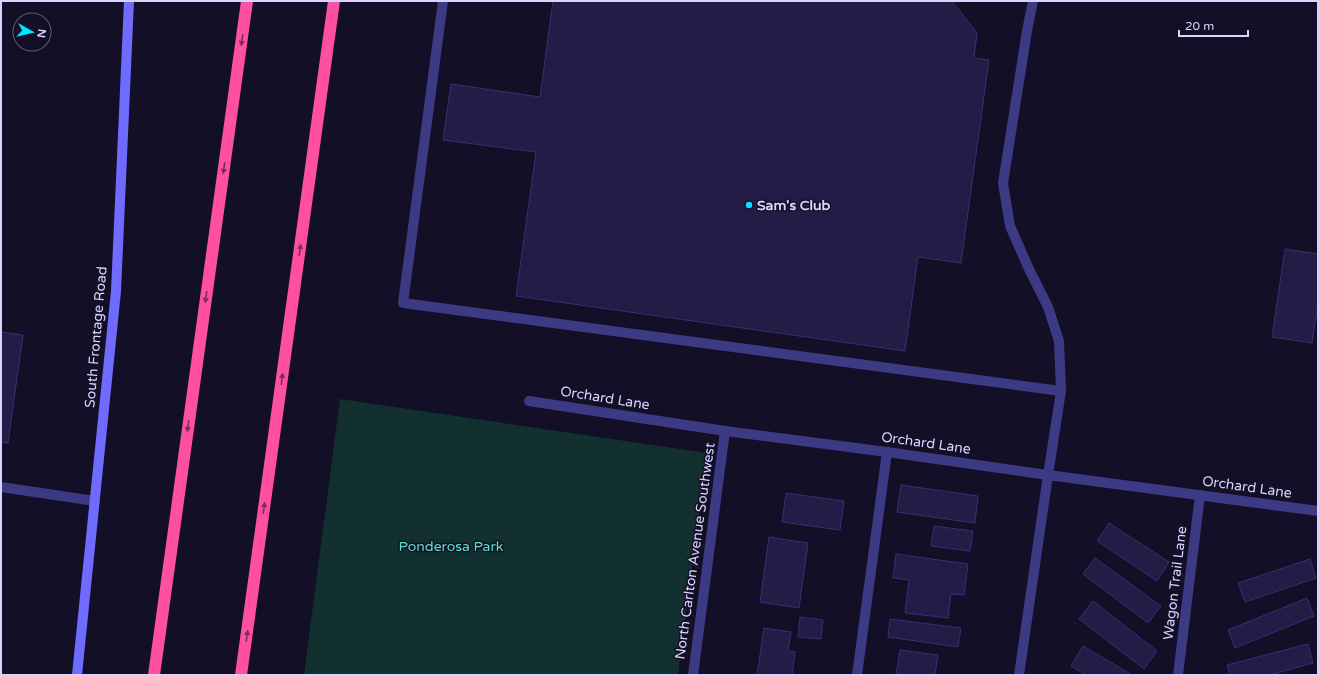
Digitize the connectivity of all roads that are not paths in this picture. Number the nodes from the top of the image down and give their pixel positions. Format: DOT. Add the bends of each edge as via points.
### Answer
graph roads {
  1 [pos="129,1"];
  2 [pos="247,1"];
  3 [pos="334,1"];
  4 [pos="443,1"];
  5 [pos="1033,1"];
  6 [pos="1061,391"];
  7 [pos="530,401"];
  8 [pos="725,431"];
  9 [pos="887,452"];
  10 [pos="1048,475"];
  11 [pos="1,487"];
  12 [pos="1200,495"];
  13 [pos="95,501"];
  14 [pos="1318,512"];
  15 [pos="77,675"];
  16 [pos="154,675"];
  17 [pos="241,675"];
  18 [pos="693,675"];
  19 [pos="857,675"];
  20 [pos="1019,675"];
  21 [pos="1178,675"];
  1 -- 13 [label="main road, South Frontage Road" via="116,291"];
  2 -- 16 [label="highway, one-way"];
  17 -- 3 [label="highway, one-way"];
  4 -- 6 [label="street" via="403,303"];
  5 -- 6 [label="street" via="1003,183 1010,226 1048,307 1059,341"];
  6 -- 10 [label="street"];
  7 -- 8 [label="street, Orchard Lane"];
  8 -- 9 [label="street, Orchard Lane"];
  8 -- 18 [label="street, North Carlton Avenue Southwest"];
  9 -- 10 [label="street, Orchard Lane"];
  9 -- 19 [label="street"];
  10 -- 12 [label="street, Orchard Lane"];
  10 -- 20 [label="street"];
  11 -- 13 [label="street"];
  12 -- 14 [label="street, Orchard Lane"];
  12 -- 21 [label="street, Wagon Trail Lane"];
  13 -- 15 [label="main road, South Frontage Road"];
}
